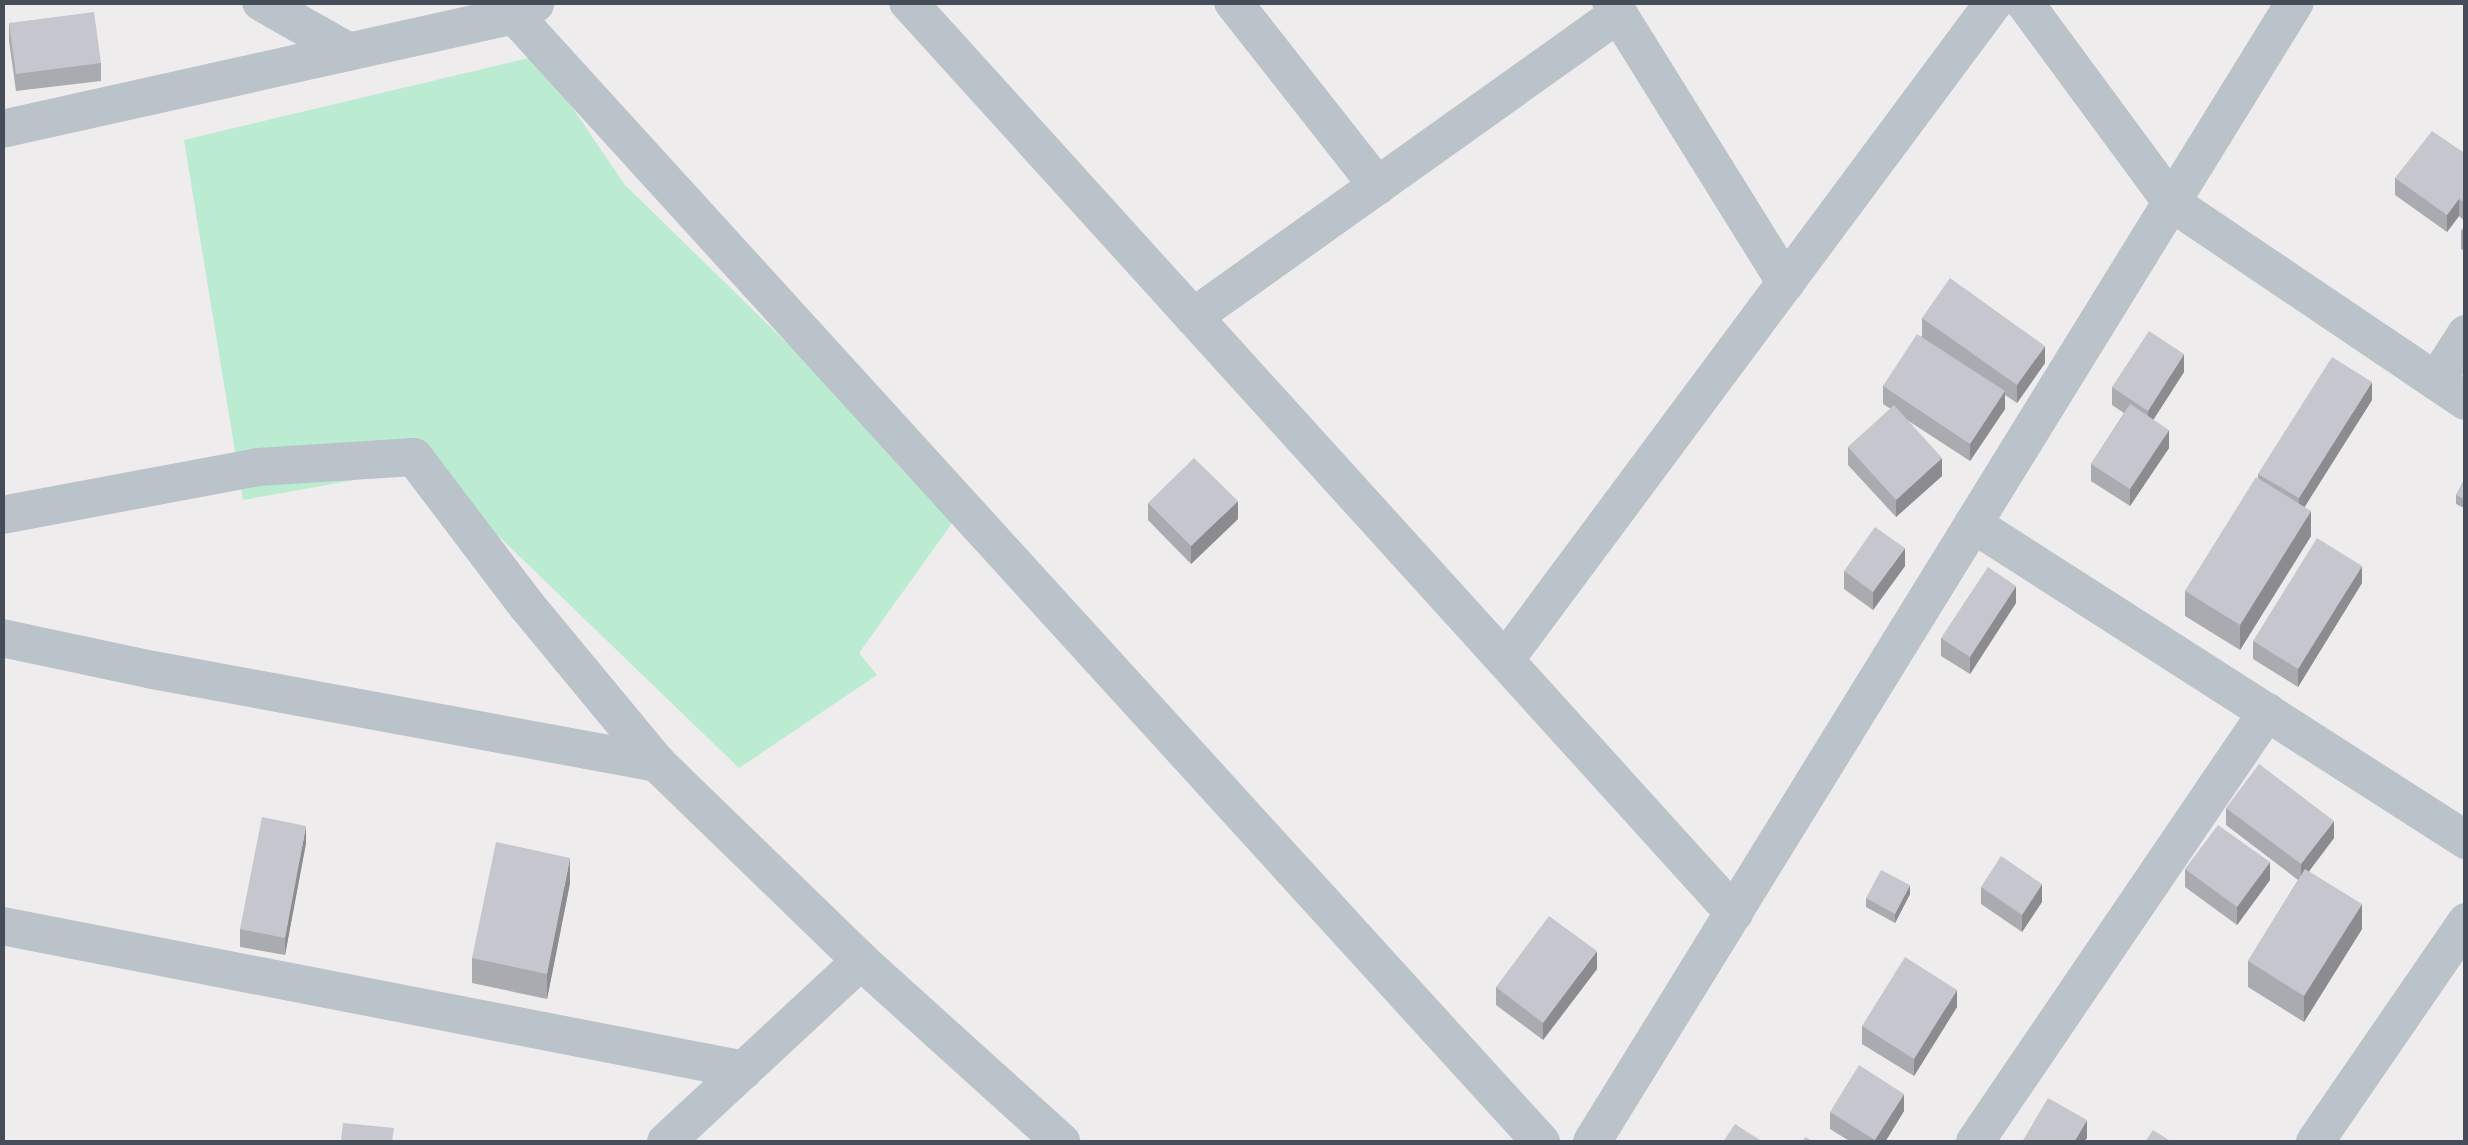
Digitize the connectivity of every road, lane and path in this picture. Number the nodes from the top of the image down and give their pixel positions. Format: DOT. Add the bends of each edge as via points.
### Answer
graph roads {
  1 [pos="261,2"];
  2 [pos="908,2"];
  3 [pos="1234,2"];
  4 [pos="1994,2"];
  5 [pos="2024,2"];
  6 [pos="2295,2"];
  7 [pos="1615,8"];
  8 [pos="526,9"];
  9 [pos="1968,18"];
  10 [pos="350,52"];
  11 [pos="2,129"];
  12 [pos="1378,186"];
  13 [pos="2172,203"];
  14 [pos="1786,283"];
  15 [pos="1193,317"];
  16 [pos="2466,334"];
  17 [pos="2451,391"];
  18 [pos="2,515"];
  19 [pos="1973,524"];
  20 [pos="2,638"];
  21 [pos="1505,660"];
  22 [pos="2267,712"];
  23 [pos="658,763"];
  24 [pos="2466,840"];
  25 [pos="1734,913"];
  26 [pos="2466,922"];
  27 [pos="2,926"];
  28 [pos="860,961"];
  29 [pos="744,1070"];
  30 [pos="666,1142"];
  31 [pos="1061,1142"];
  32 [pos="1541,1142"];
  33 [pos="1592,1142"];
  34 [pos="1975,1142"];
  35 [pos="2315,1142"];
  1 -- 10 [label="street"];
  2 -- 15 [label="street"];
  3 -- 12 [label="street"];
  4 -- 9 [label="street"];
  5 -- 13 [label="street"];
  6 -- 13 [label="street"];
  7 -- 12 [label="street"];
  7 -- 14 [label="street"];
  8 -- 10 [label="street"];
  8 -- 32 [label="street"];
  9 -- 14 [label="street"];
  10 -- 11 [label="street"];
  12 -- 15 [label="street"];
  13 -- 17 [label="street"];
  13 -- 19 [label="street"];
  14 -- 21 [label="street"];
  15 -- 21 [label="street"];
  16 -- 17 [label="street"];
  18 -- 23 [label="street" via="258,467 414,457 528,608"];
  19 -- 22 [label="street"];
  19 -- 25 [label="street"];
  20 -- 23 [label="street"];
  21 -- 25 [label="street"];
  22 -- 24 [label="street"];
  22 -- 34 [label="street"];
  23 -- 28 [label="street"];
  25 -- 33 [label="street"];
  26 -- 35 [label="street"];
  27 -- 29 [label="street"];
  28 -- 29 [label="street"];
  28 -- 31 [label="street"];
  29 -- 30 [label="street"];
}
